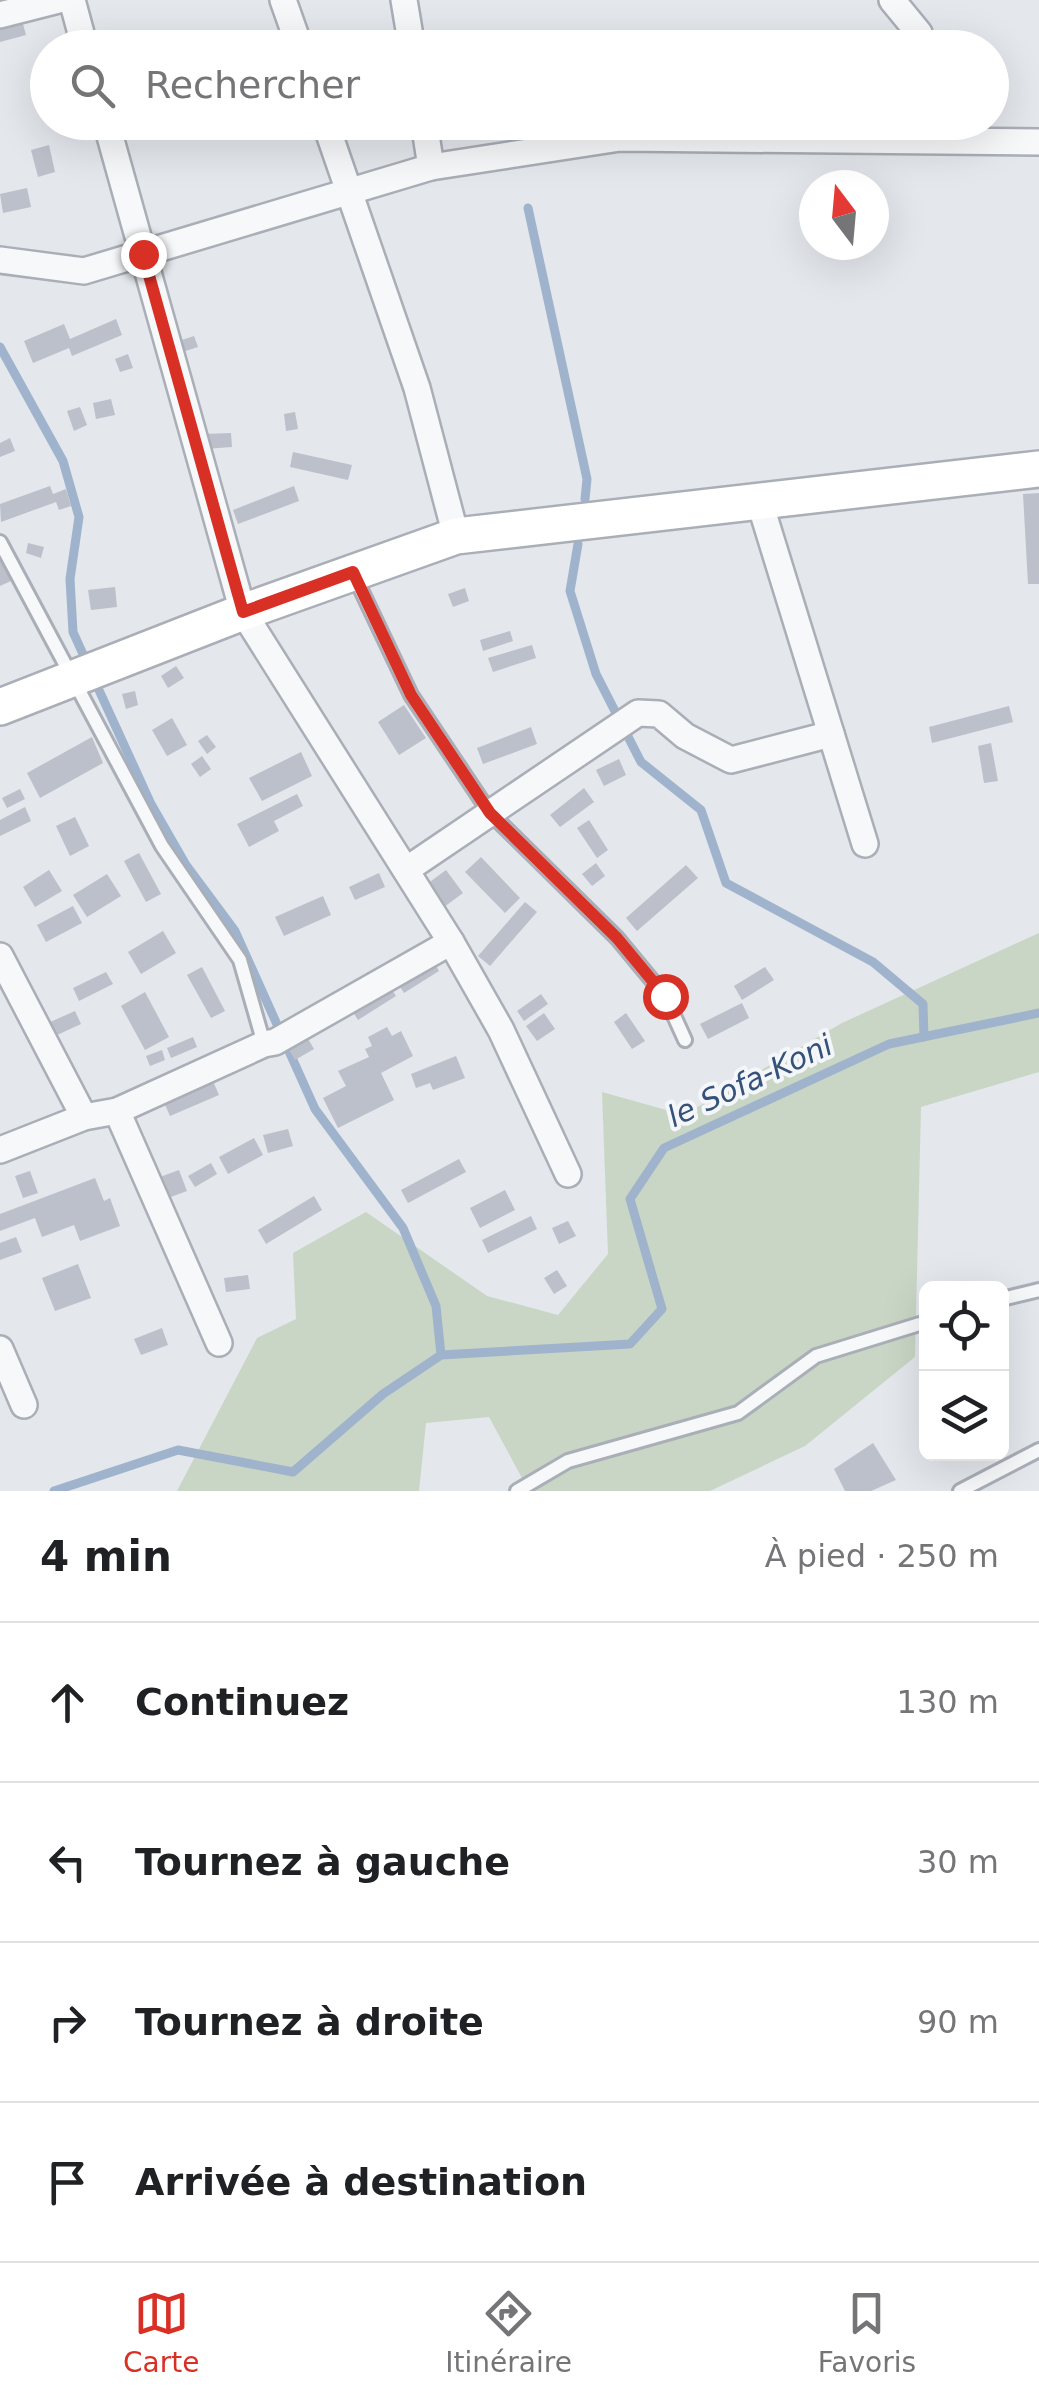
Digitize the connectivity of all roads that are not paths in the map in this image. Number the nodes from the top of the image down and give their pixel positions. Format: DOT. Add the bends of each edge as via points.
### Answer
graph roads {
  1 [pos="59,0"];
  2 [pos="72,0"];
  3 [pos="283,0"];
  4 [pos="404,0"];
  5 [pos="892,0"];
  6 [pos="0,14"];
  7 [pos="80,30"];
  8 [pos="294,30"];
  9 [pos="409,30"];
  10 [pos="917,30"];
  11 [pos="1009,139"];
  12 [pos="111,140"];
  13 [pos="331,140"];
  14 [pos="427,140"];
  15 [pos="607,140"];
  16 [pos="1039,142"];
  17 [pos="431,168"];
  18 [pos="349,192"];
  19 [pos="143,254"];
  20 [pos="0,260"];
  21 [pos="1039,468"];
  22 [pos="759,500"];
  23 [pos="456,536"];
  24 [pos="0,542"];
  25 [pos="353,572"];
  26 [pos="243,612"];
  27 [pos="86,673"];
  28 [pos="0,707"];
  29 [pos="831,734"];
  30 [pos="490,813"];
  31 [pos="865,844"];
  32 [pos="406,870"];
  33 [pos="452,942"];
  34 [pos="0,956"];
  35 [pos="278,1039"];
  36 [pos="685,1040"];
  37 [pos="117,1111"];
  38 [pos="84,1117"];
  39 [pos="0,1150"];
  40 [pos="568,1174"];
  41 [pos="1039,1290"];
  42 [pos="1009,1298"];
  43 [pos="919,1324"];
  44 [pos="219,1343"];
  45 [pos="0,1349"];
  46 [pos="24,1405"];
  47 [pos="1039,1450"];
  48 [pos="517,1491"];
  49 [pos="960,1491"];
  1 -- 6 [label="street"];
  2 -- 7 [label="street"];
  3 -- 8 [label="street"];
  4 -- 9 [label="street"];
  5 -- 10 [label="street"];
  11 -- 16 [label="street"];
  12 -- 19 [label="street"];
  13 -- 18 [label="street"];
  14 -- 17 [label="street"];
  15 -- 17 [label="street"];
  17 -- 18 [label="street"];
  18 -- 19 [label="street"];
  18 -- 23 [label="street" via="417,388"];
  19 -- 20 [label="street" via="84,271"];
  19 -- 26 [label="street"];
  21 -- 22 [label="street"];
  22 -- 23 [label="street"];
  22 -- 29 [label="street"];
  23 -- 25 [label="street"];
  24 -- 27 [label="lane"];
  25 -- 26 [label="street"];
  25 -- 30 [label="lane" via="411,695"];
  26 -- 27 [label="street"];
  26 -- 32 [label="street"];
  27 -- 28 [label="street"];
  27 -- 35 [label="lane" via="162,846 240,960"];
  29 -- 30 [label="street" via="731,760 659,714 638,714"];
  29 -- 31 [label="street"];
  30 -- 32 [label="street"];
  30 -- 36 [label="lane" via="617,938 665,996"];
  32 -- 33 [label="street"];
  33 -- 35 [label="street"];
  33 -- 40 [label="street"];
  34 -- 38 [label="street"];
  35 -- 37 [label="street"];
  37 -- 38 [label="street"];
  37 -- 44 [label="street"];
  38 -- 39 [label="street"];
  41 -- 42 [label="lane"];
  43 -- 48 [label="lane" via="816,1356 738,1413 568,1461"];
  45 -- 46 [label="street"];
  47 -- 49 [label="lane"];
}
